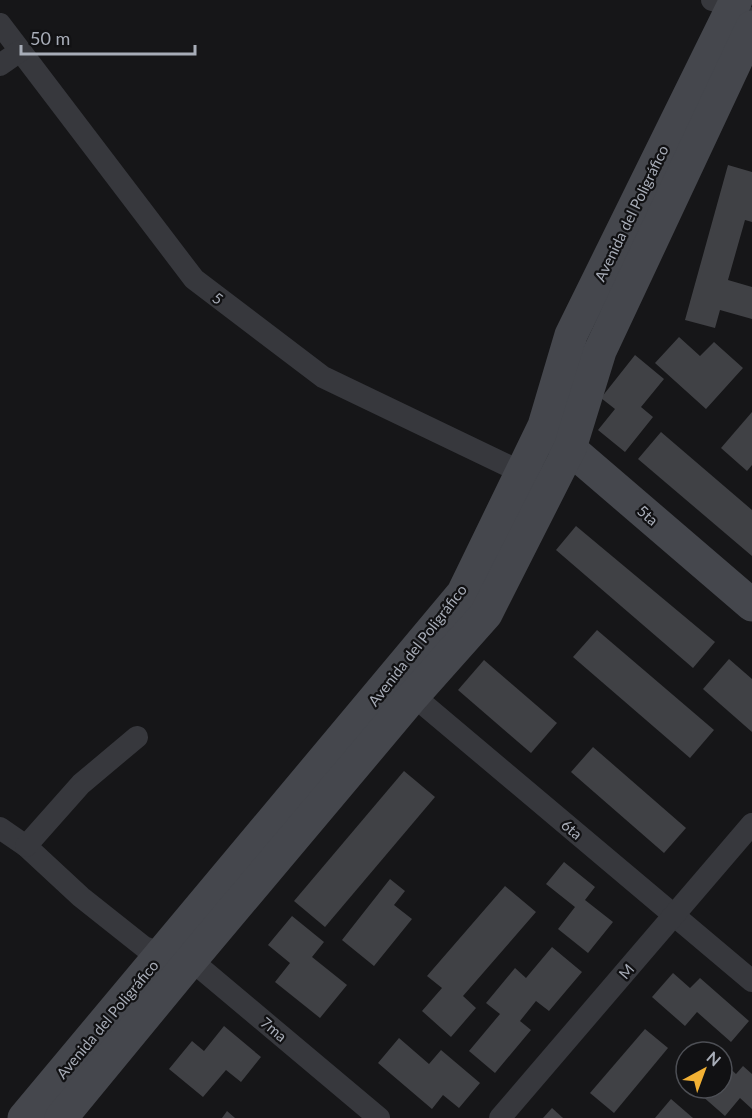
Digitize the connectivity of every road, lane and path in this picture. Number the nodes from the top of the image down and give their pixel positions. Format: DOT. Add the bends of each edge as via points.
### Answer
graph roads {
  1 [pos="737,11"];
  2 [pos="0,24"];
  3 [pos="20,51"];
  4 [pos="0,65"];
  5 [pos="544,426"];
  6 [pos="570,448"];
  7 [pos="521,472"];
  8 [pos="752,605"];
  9 [pos="403,687"];
  10 [pos="137,737"];
  11 [pos="752,824"];
  12 [pos="0,828"];
  13 [pos="26,846"];
  14 [pos="674,915"];
  15 [pos="176,957"];
  16 [pos="752,981"];
  17 [pos="24,1118"];
  18 [pos="61,1118"];
  19 [pos="379,1118"];
  20 [pos="500,1118"];
  1 -- 5 [label="street, Avenida del Poligráfico" via="571,335"];
  1 -- 6 [label="street, Avenida del Poligráfico" via="600,351"];
  2 -- 3 [label="street, 5"];
  3 -- 4 [label="street"];
  3 -- 7 [label="street, 5" via="194,279 323,377"];
  5 -- 6 [label="street, 5ta"];
  5 -- 7 [label="street, Avenida del Poligráfico"];
  6 -- 8 [label="street, 5ta"];
  6 -- 9 [label="street, Avenida del Poligráfico" via="486,614"];
  7 -- 9 [label="street, Avenida del Poligráfico" via="463,592"];
  9 -- 14 [label="street, 6ta"];
  9 -- 15 [label="street, Avenida del Poligráfico"];
  10 -- 13 [label="street" via="81,784"];
  11 -- 14 [label="street, M"];
  12 -- 13 [label="street, 7ma"];
  13 -- 15 [label="street, 7ma" via="144,947"];
  14 -- 16 [label="street, 6ta"];
  14 -- 20 [label="street, M"];
  15 -- 17 [label="street, Avenida del Poligráfico"];
  15 -- 18 [label="street, Avenida del Poligráfico"];
  15 -- 19 [label="street, 7ma"];
}
